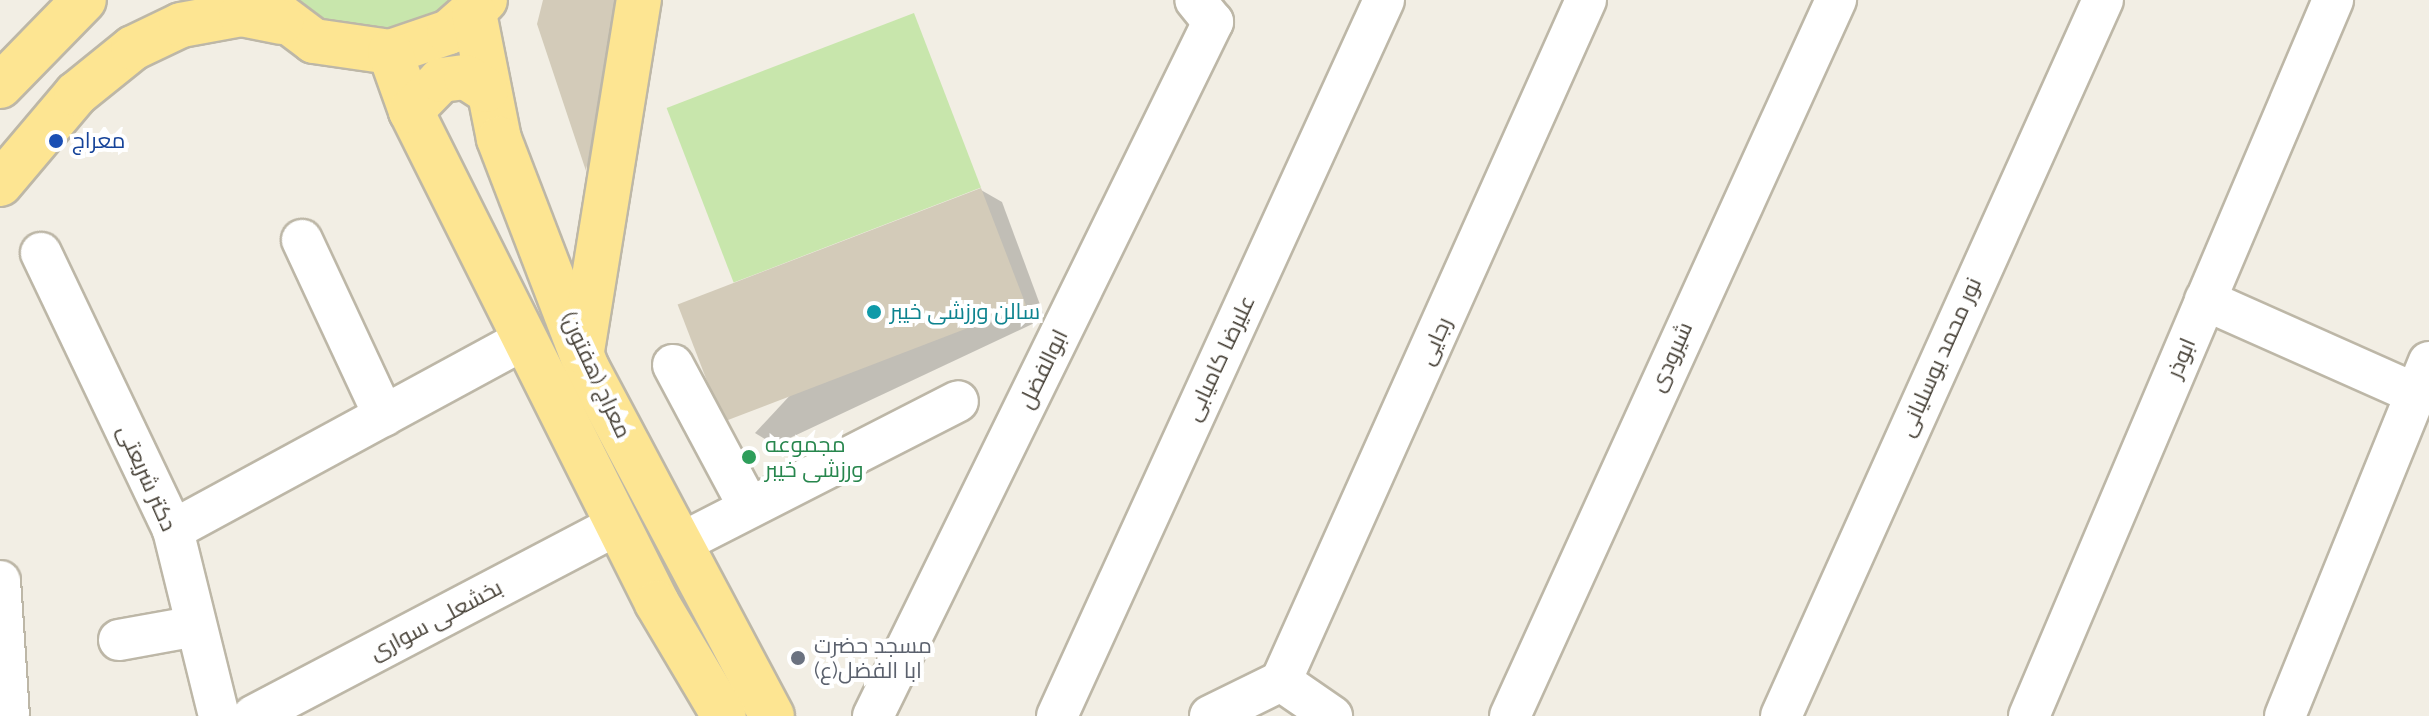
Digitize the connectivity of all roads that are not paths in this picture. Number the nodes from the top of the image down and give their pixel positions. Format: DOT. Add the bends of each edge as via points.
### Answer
graph roads {
  1 [pos="84,0"];
  2 [pos="639,0"];
  3 [pos="1384,0"];
  4 [pos="1586,0"];
  5 [pos="1836,0"];
  6 [pos="2103,0"];
  7 [pos="2333,0"];
  8 [pos="479,6"];
  9 [pos="203,11"];
  10 [pos="271,11"];
  11 [pos="1204,11"];
  12 [pos="390,52"];
  13 [pos="0,86"];
  14 [pos="486,90"];
  15 [pos="411,111"];
  16 [pos="0,184"];
  17 [pos="302,240"];
  18 [pos="41,253"];
  19 [pos="2205,300"];
  20 [pos="525,339"];
  21 [pos="582,353"];
  22 [pos="673,365"];
  23 [pos="2423,378"];
  24 [pos="958,401"];
  25 [pos="384,416"];
  26 [pos="742,494"];
  27 [pos="618,524"];
  28 [pos="173,530"];
  29 [pos="681,543"];
  30 [pos="0,581"];
  31 [pos="196,626"];
  32 [pos="119,640"];
  33 [pos="1281,681"];
  34 [pos="9,716"];
  35 [pos="219,716"];
  36 [pos="253,716"];
  37 [pos="724,716"];
  38 [pos="772,716"];
  39 [pos="873,716"];
  40 [pos="1057,716"];
  41 [pos="1210,716"];
  42 [pos="1332,716"];
  43 [pos="1510,716"];
  44 [pos="1781,716"];
  45 [pos="2029,716"];
  46 [pos="2285,716"];
  1 -- 13 [label="main road"];
  2 -- 21 [label="main road"];
  3 -- 40 [label="street, علیرضا کامیابی"];
  4 -- 33 [label="street, رجایی"];
  5 -- 43 [label="street, شیرودی"];
  6 -- 44 [label="street, نور محمد یوسلیانی"];
  7 -- 19 [label="street, ابوذر"];
  8 -- 12 [label="main road" via="449,32"];
  8 -- 14 [label="main road, معراج (هفتون)"];
  9 -- 10 [label="main road"];
  9 -- 16 [label="main road" via="133,48 76,94"];
  10 -- 12 [label="main road" via="339,48"];
  11 -- 39 [label="street, ابوالفضل"];
  12 -- 15 [label="main road, معراج (هفتون)"];
  14 -- 15 [label="main road" via="466,77 441,80"];
  14 -- 21 [label="main road, معراج (هفتون)"];
  15 -- 20 [label="main road, معراج (هفتون)"];
  17 -- 25 [label="street"];
  18 -- 28 [label="street, دکتر شریعتی"];
  19 -- 23 [label="street"];
  19 -- 45 [label="street, ابوذر"];
  20 -- 25 [label="street"];
  20 -- 27 [label="main road, معراج (هفتون)"];
  21 -- 29 [label="main road, معراج (هفتون)"];
  22 -- 26 [label="street"];
  23 -- 46 [label="street"];
  24 -- 29 [label="street"];
  25 -- 28 [label="street"];
  27 -- 36 [label="street, بخشعلی سواری"];
  27 -- 37 [label="main road, معراج (هفتون)"];
  28 -- 31 [label="street, دکتر شریعتی"];
  29 -- 38 [label="main road, معراج (هفتون)"];
  30 -- 34 [label="street"];
  31 -- 32 [label="street"];
  31 -- 35 [label="street, دکتر شریعتی"];
  33 -- 41 [label="street"];
  33 -- 42 [label="street"];
}
